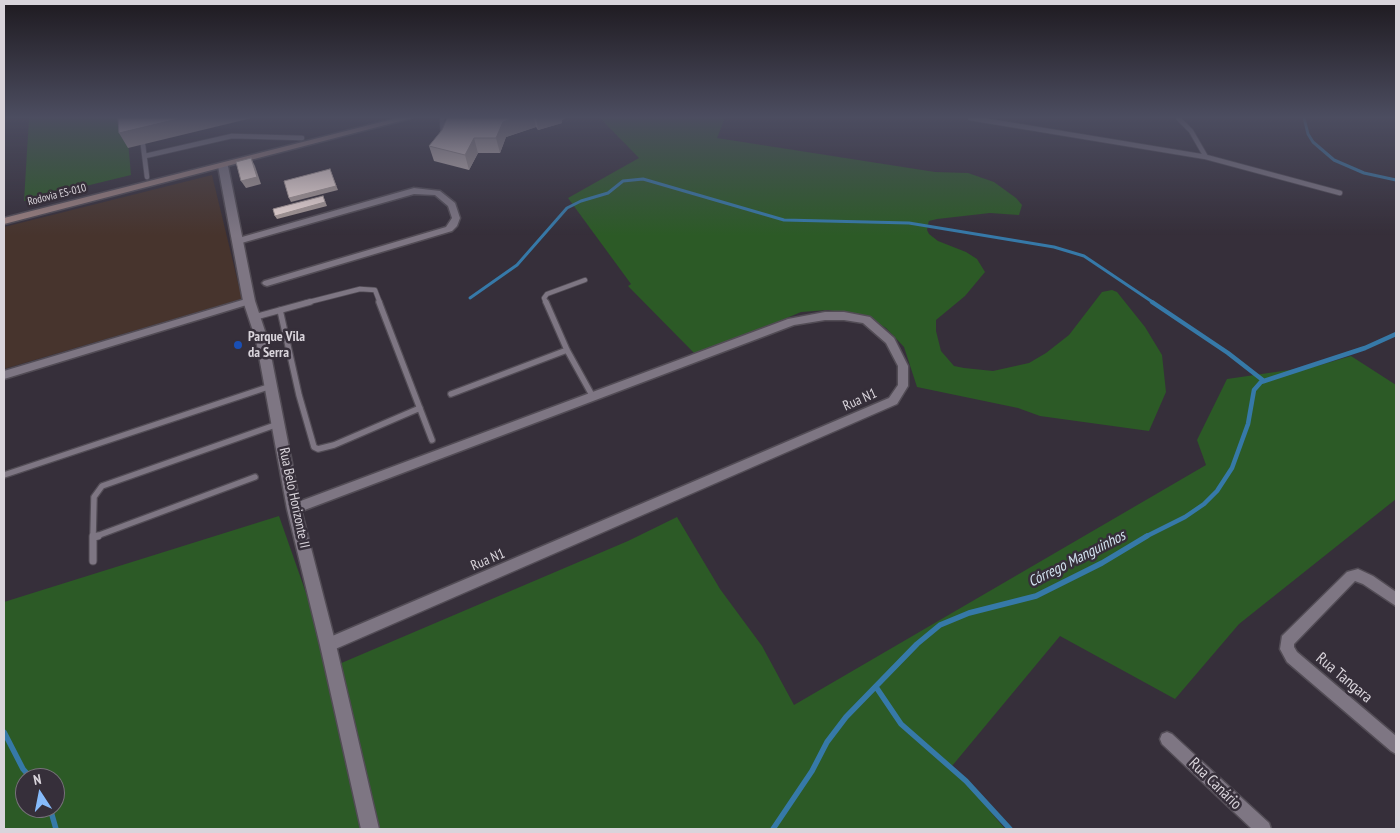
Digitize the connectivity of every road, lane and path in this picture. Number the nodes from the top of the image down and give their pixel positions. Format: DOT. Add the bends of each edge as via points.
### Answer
graph roads {
  1 [pos="145,156"];
  2 [pos="227,157"];
  3 [pos="258,157"];
  4 [pos="1209,157"];
  5 [pos="223,166"];
  6 [pos="147,177"];
  7 [pos="1340,193"];
  8 [pos="4,213"];
  9 [pos="4,221"];
  10 [pos="238,241"];
  11 [pos="585,280"];
  12 [pos="266,283"];
  13 [pos="249,301"];
  14 [pos="280,310"];
  15 [pos="255,317"];
  16 [pos="567,350"];
  17 [pos="4,375"];
  18 [pos="271,386"];
  19 [pos="451,394"];
  20 [pos="593,397"];
  21 [pos="420,408"];
  22 [pos="278,424"];
  23 [pos="432,440"];
  24 [pos="4,475"];
  25 [pos="255,477"];
  26 [pos="294,509"];
  27 [pos="94,537"];
  28 [pos="93,561"];
  29 [pos="1396,600"];
  30 [pos="328,644"];
  31 [pos="1167,739"];
  32 [pos="1396,746"];
  33 [pos="370,829"];
  34 [pos="1262,829"];
  1 -- 6 [label="lane"];
  2 -- 6 [label="main road, Rodovia ES-010"];
  3 -- 5 [label="main road, Rodovia ES-010"];
  4 -- 7 [label="lane"];
  5 -- 9 [label="main road, Rodovia ES-010"];
  5 -- 10 [label="street, Rua Belo Horizonte II"];
  6 -- 8 [label="main road, Rodovia ES-010"];
  10 -- 12 [label="street" via="414,191 437,194 452,205 456,218 449,229"];
  10 -- 13 [label="street, Rua Belo Horizonte II"];
  11 -- 16 [label="lane" via="544,296"];
  13 -- 15 [label="street, Rua Belo Horizonte II"];
  13 -- 17 [label="street"];
  14 -- 15 [label="lane"];
  14 -- 21 [label="lane" via="360,289 375,290"];
  14 -- 21 [label="lane" via="314,447 334,445"];
  15 -- 18 [label="street, Rua Belo Horizonte II"];
  16 -- 19 [label="lane"];
  16 -- 20 [label="lane"];
  18 -- 22 [label="street, Rua Belo Horizonte II"];
  18 -- 24 [label="lane"];
  20 -- 26 [label="street, Rua N1"];
  20 -- 30 [label="street, Rua N1" via="792,322 825,316 866,320 890,341 903,366 903,386 894,401"];
  21 -- 23 [label="lane"];
  22 -- 26 [label="street, Rua Belo Horizonte II"];
  22 -- 27 [label="lane" via="102,486 94,497"];
  25 -- 27 [label="lane"];
  26 -- 30 [label="street, Rua Belo Horizonte II"];
  27 -- 28 [label="lane"];
  29 -- 32 [label="street, Rua Tangara" via="1368,580 1352,576 1287,641 1292,657"];
  30 -- 33 [label="street, Rua Belo Horizonte II"];
  31 -- 34 [label="street, Rua Canário"];
}
